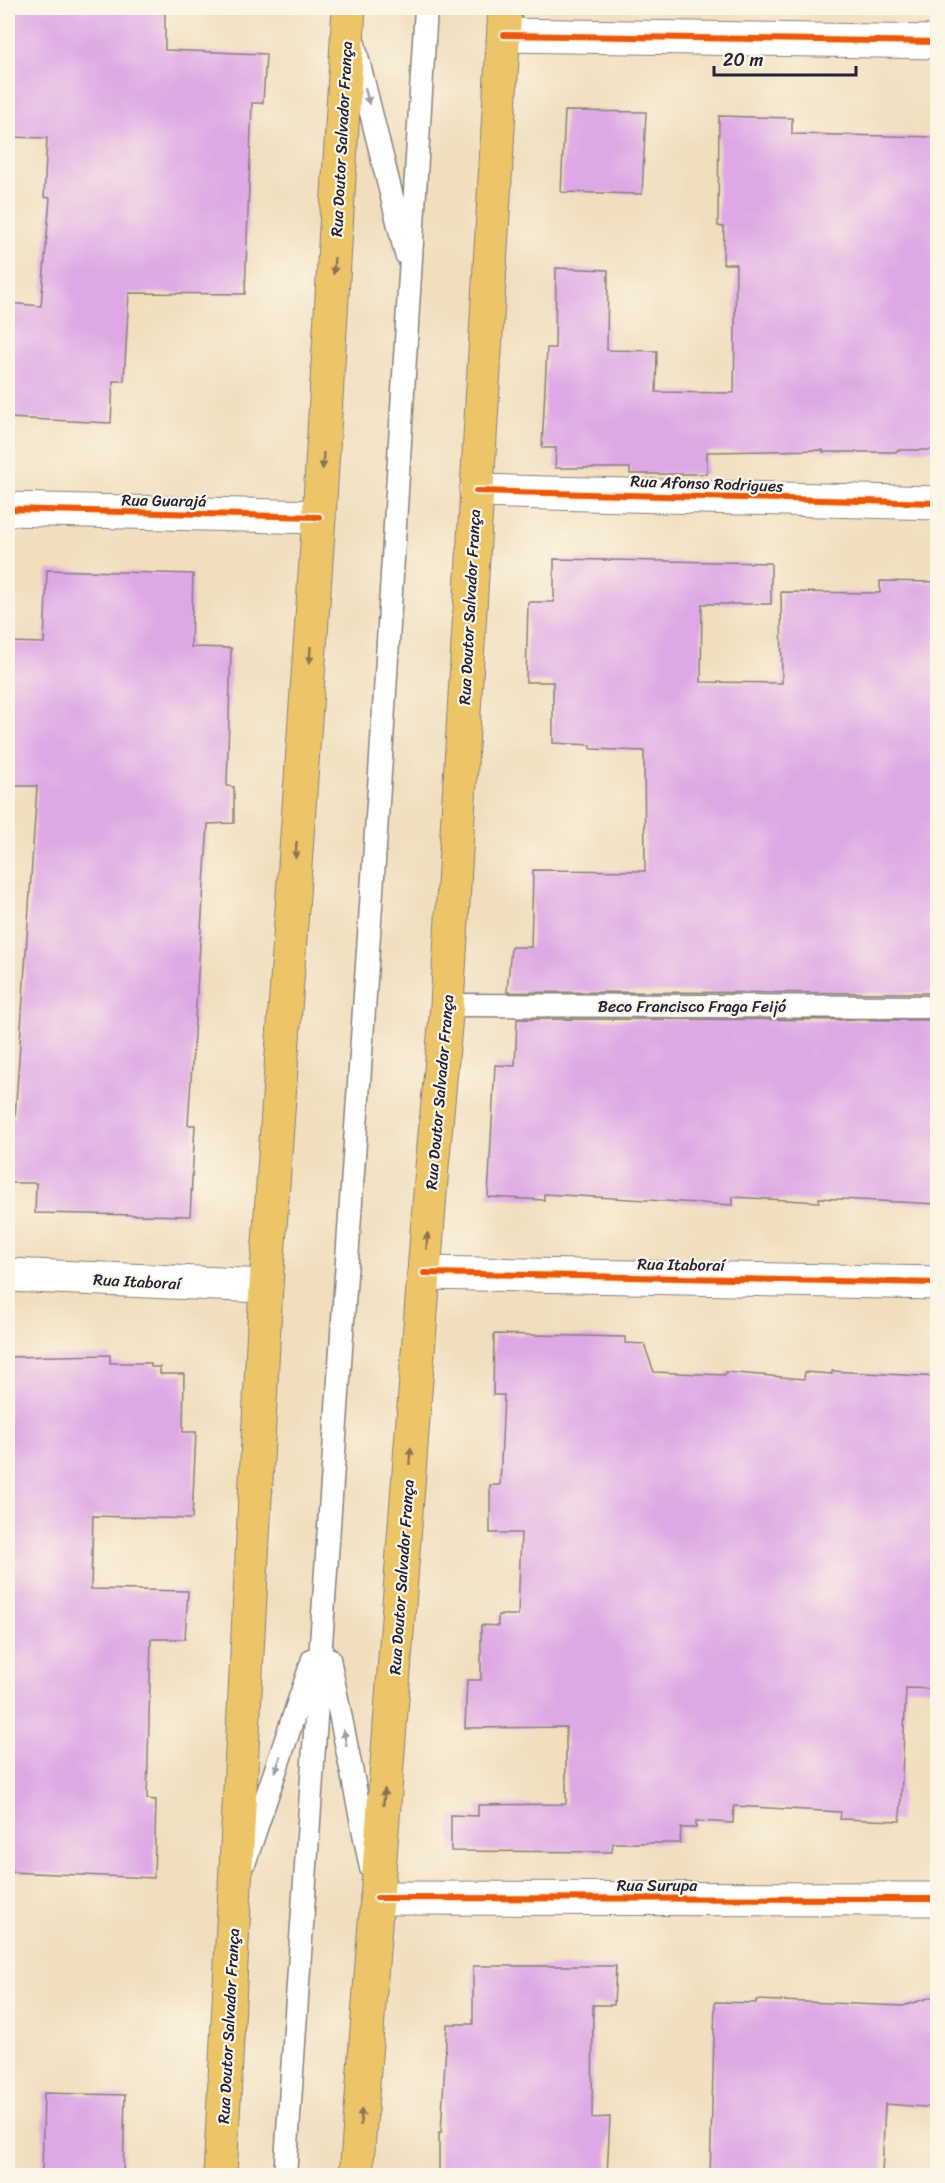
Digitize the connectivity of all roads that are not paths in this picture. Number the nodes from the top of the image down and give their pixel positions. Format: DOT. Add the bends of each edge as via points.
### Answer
graph roads {
  1 [pos="426,8"];
  2 [pos="349,13"];
  3 [pos="504,21"];
  4 [pos="938,42"];
  5 [pos="411,276"];
  6 [pos="476,491"];
  7 [pos="938,503"];
  8 [pos="8,509"];
  9 [pos="319,517"];
  10 [pos="447,1005"];
  11 [pos="938,1007"];
  12 [pos="424,1273"];
  13 [pos="8,1275"];
  14 [pos="938,1282"];
  15 [pos="266,1286"];
  16 [pos="323,1629"];
  17 [pos="236,1888"];
  18 [pos="377,1898"];
  19 [pos="938,1899"];
  20 [pos="220,2175"];
  21 [pos="285,2175"];
  22 [pos="356,2175"];
  1 -- 5 [label="lane"];
  2 -- 5 [label="lane, one-way"];
  2 -- 9 [label="main road, Rua Doutor Salvador França, one-way"];
  3 -- 4 [label="street"];
  3 -- 6 [label="main road, Rua Doutor Salvador França"];
  5 -- 16 [label="lane"];
  6 -- 7 [label="street, Rua Afonso Rodrigues"];
  6 -- 10 [label="main road, Rua Doutor Salvador França"];
  8 -- 9 [label="street, Rua Guarajá"];
  9 -- 15 [label="main road, Rua Doutor Salvador França, one-way"];
  10 -- 11 [label="lane, Beco Francisco Fraga Feijó"];
  12 -- 10 [label="main road, Rua Doutor Salvador França, one-way"];
  12 -- 14 [label="street, Rua Itaboraí"];
  18 -- 12 [label="main road, Rua Doutor Salvador França, one-way"];
  13 -- 15 [label="street, Rua Itaboraí"];
  15 -- 17 [label="main road, Rua Doutor Salvador França"];
  16 -- 17 [label="lane, one-way"];
  18 -- 16 [label="lane, one-way"];
  16 -- 21 [label="lane"];
  17 -- 20 [label="main road, Rua Doutor Salvador França"];
  18 -- 19 [label="street, Rua Surupa"];
  22 -- 18 [label="main road, Rua Doutor Salvador França, one-way"];
}
